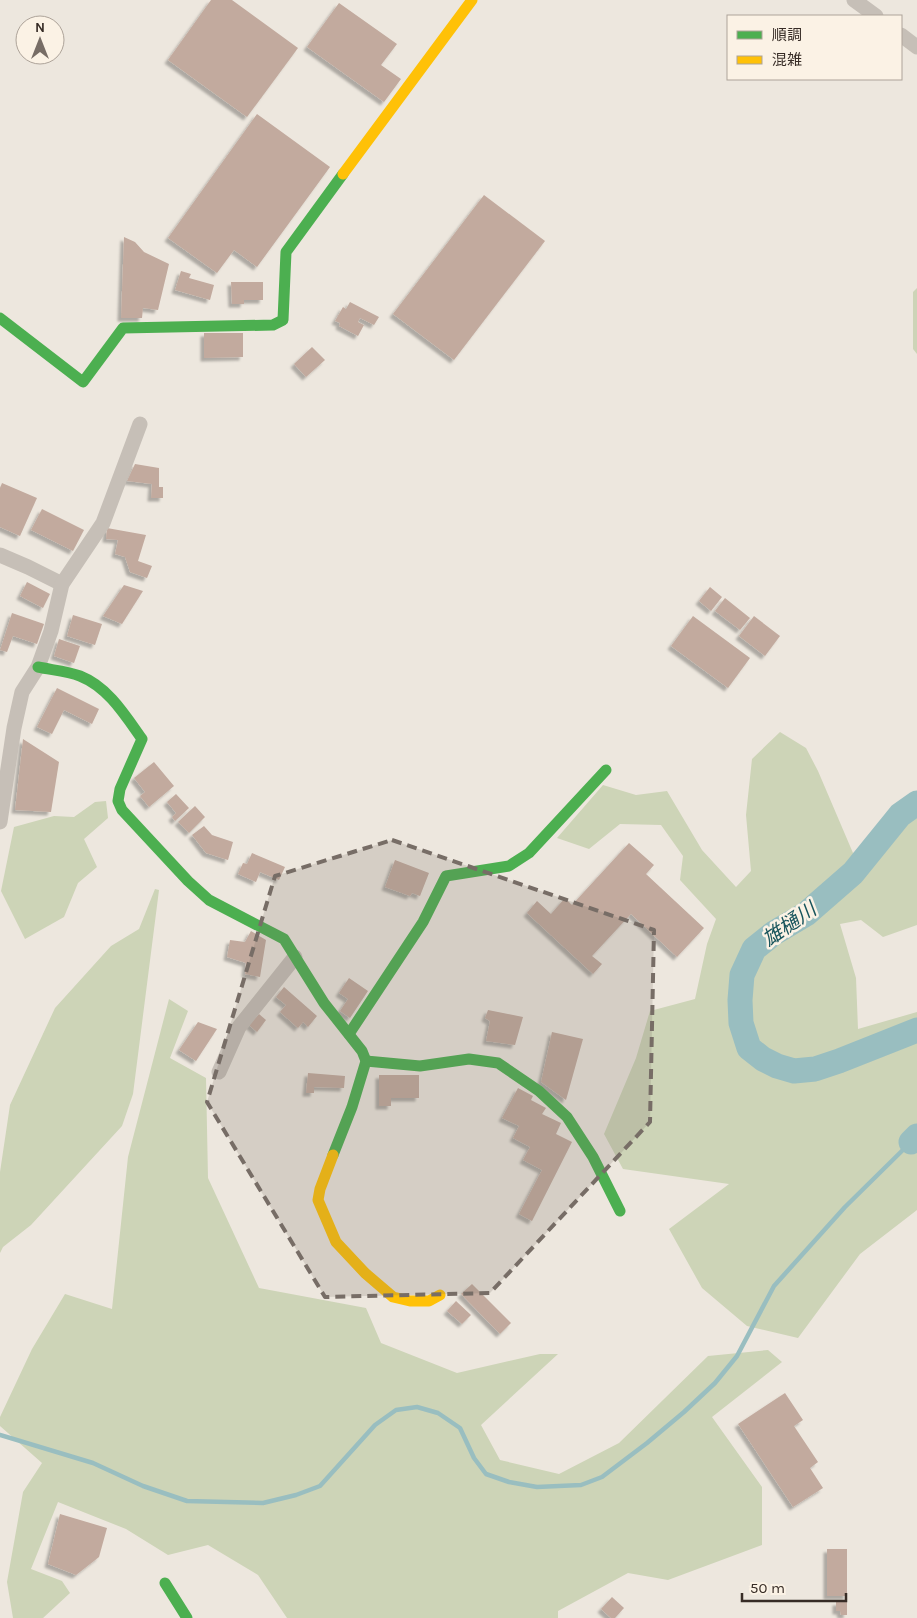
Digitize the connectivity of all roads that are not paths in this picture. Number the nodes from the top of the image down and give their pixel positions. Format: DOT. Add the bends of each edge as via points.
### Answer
graph roads {
  1 [pos="472,0"];
  2 [pos="854,0"];
  3 [pos="875,15"];
  4 [pos="902,36"];
  5 [pos="917,47"];
  6 [pos="0,318"];
  7 [pos="140,424"];
  8 [pos="0,555"];
  9 [pos="62,584"];
  10 [pos="38,667"];
  11 [pos="606,770"];
  12 [pos="0,822"];
  13 [pos="295,956"];
  14 [pos="349,1034"];
  15 [pos="366,1061"];
  16 [pos="219,1072"];
  17 [pos="620,1211"];
  18 [pos="440,1295"];
  19 [pos="165,1583"];
  20 [pos="187,1618"];
  1 -- 6 [label="street" via="286,252 283,320 273,326 123,328 83,382"];
  2 -- 3 [label="street"];
  4 -- 5 [label="street"];
  7 -- 9 [label="street" via="102,522"];
  8 -- 9 [label="street"];
  9 -- 10 [label="street"];
  10 -- 12 [label="street" via="22,692"];
  10 -- 13 [label="street" via="80,676 98,685 142,739 120,789 118,801 122,810 209,900 284,939"];
  11 -- 14 [label="street" via="529,853 509,866 446,876 423,922"];
  13 -- 14 [label="street" via="324,1003"];
  13 -- 16 [label="street" via="239,1027"];
  14 -- 15 [label="street"];
  15 -- 17 [label="street" via="420,1066 469,1059 498,1063 538,1091 567,1117 593,1157"];
  15 -- 18 [label="street" via="318,1200 336,1242 393,1297 429,1301"];
  19 -- 20 [label="street"];
}
